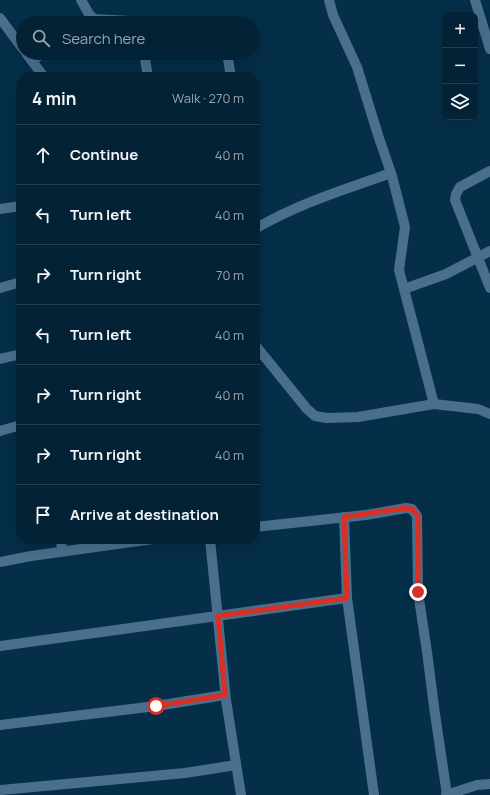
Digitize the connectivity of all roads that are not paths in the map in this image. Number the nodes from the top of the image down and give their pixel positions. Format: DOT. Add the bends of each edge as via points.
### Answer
graph roads {
  1 [pos="81,0"];
  2 [pos="329,0"];
  3 [pos="475,0"];
  4 [pos="90,16"];
  5 [pos="0,18"];
  6 [pos="16,40"];
  7 [pos="490,49"];
  8 [pos="31,60"];
  9 [pos="145,60"];
  10 [pos="228,60"];
  11 [pos="40,72"];
  12 [pos="147,72"];
  13 [pos="230,72"];
  14 [pos="490,171"];
  15 [pos="392,174"];
  16 [pos="16,207"];
  17 [pos="0,209"];
  18 [pos="260,223"];
  19 [pos="490,251"];
  20 [pos="478,257"];
  21 [pos="16,283"];
  22 [pos="0,288"];
  23 [pos="490,288"];
  24 [pos="404,289"];
  25 [pos="260,351"];
  26 [pos="16,355"];
  27 [pos="0,359"];
  28 [pos="434,404"];
  29 [pos="490,414"];
  30 [pos="16,426"];
  31 [pos="0,431"];
  32 [pos="344,517"];
  33 [pos="260,526"];
  34 [pos="61,544"];
  35 [pos="102,544"];
  36 [pos="211,544"];
  37 [pos="62,551"];
  38 [pos="0,562"];
  39 [pos="347,598"];
  40 [pos="218,616"];
  41 [pos="0,646"];
  42 [pos="225,695"];
  43 [pos="0,725"];
  44 [pos="236,765"];
  45 [pos="490,784"];
  46 [pos="1,789"];
  47 [pos="241,795"];
  48 [pos="374,795"];
  49 [pos="447,795"];
  1 -- 4 [label="street"];
  2 -- 15 [label="street" via="357,67"];
  3 -- 7 [label="street"];
  5 -- 6 [label="street"];
  8 -- 11 [label="street"];
  9 -- 12 [label="street"];
  10 -- 13 [label="street"];
  14 -- 20 [label="street" via="460,187 455,200"];
  15 -- 18 [label="street" via="316,199"];
  15 -- 24 [label="street" via="405,227 399,270"];
  16 -- 17 [label="street"];
  19 -- 20 [label="street"];
  20 -- 23 [label="street"];
  20 -- 24 [label="street" via="446,274"];
  21 -- 22 [label="street"];
  24 -- 28 [label="street"];
  25 -- 28 [label="street" via="315,416 358,417"];
  26 -- 27 [label="street"];
  28 -- 29 [label="street" via="478,409"];
  30 -- 31 [label="street"];
  32 -- 33 [label="street"];
  32 -- 39 [label="street"];
  32 -- 49 [label="street" via="406,508 412,509 418,516 418,592"];
  34 -- 37 [label="street"];
  35 -- 37 [label="street"];
  36 -- 40 [label="street"];
  37 -- 38 [label="street"];
  39 -- 40 [label="street"];
  39 -- 48 [label="street"];
  40 -- 41 [label="street"];
  40 -- 42 [label="street"];
  42 -- 43 [label="street"];
  42 -- 44 [label="street"];
  44 -- 46 [label="street"];
  44 -- 47 [label="street"];
  45 -- 49 [label="street" via="478,785"];
}
